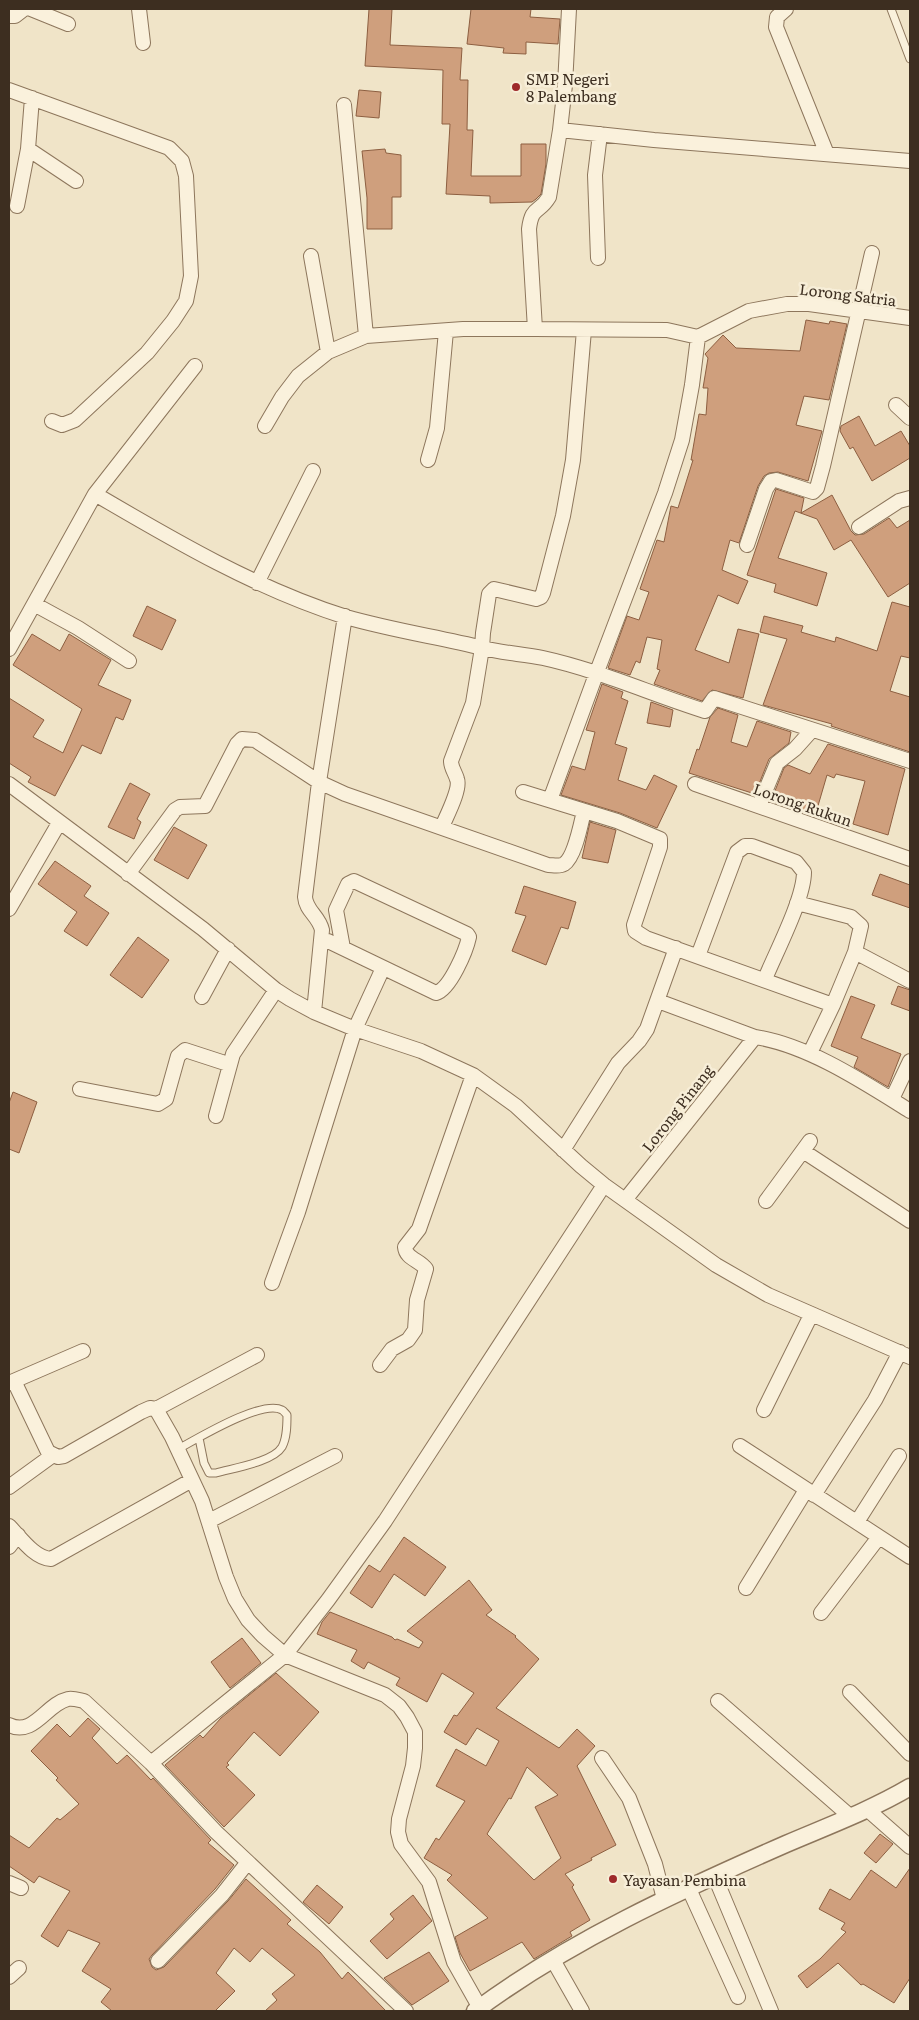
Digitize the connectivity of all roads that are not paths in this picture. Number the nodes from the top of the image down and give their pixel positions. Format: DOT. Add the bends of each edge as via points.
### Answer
graph roads {
  1 [pos="24,9"];
  2 [pos="32,9"];
  3 [pos="139,9"];
  4 [pos="569,9"];
  5 [pos="786,9"];
  6 [pos="891,9"];
  7 [pos="9,16"];
  8 [pos="68,24"];
  9 [pos="143,43"];
  10 [pos="910,59"];
  11 [pos="9,90"];
  12 [pos="32,98"];
  13 [pos="344,105"];
  14 [pos="560,130"];
  15 [pos="600,134"];
  16 [pos="28,149"];
  17 [pos="827,154"];
  18 [pos="910,161"];
  19 [pos="76,181"];
  20 [pos="17,206"];
  21 [pos="872,253"];
  22 [pos="311,256"];
  23 [pos="598,258"];
  24 [pos="859,312"];
  25 [pos="910,318"];
  26 [pos="535,329"];
  27 [pos="446,330"];
  28 [pos="584,330"];
  29 [pos="366,336"];
  30 [pos="698,336"];
  31 [pos="328,352"];
  32 [pos="196,366"];
  33 [pos="896,405"];
  34 [pos="910,418"];
  35 [pos="52,421"];
  36 [pos="265,426"];
  37 [pos="428,460"];
  38 [pos="313,471"];
  39 [pos="95,494"];
  40 [pos="910,498"];
  41 [pos="859,527"];
  42 [pos="747,545"];
  43 [pos="257,583"];
  44 [pos="34,604"];
  45 [pos="345,616"];
  46 [pos="482,648"];
  47 [pos="9,649"];
  48 [pos="129,661"];
  49 [pos="596,674"];
  50 [pos="812,730"];
  51 [pos="910,761"];
  52 [pos="319,782"];
  53 [pos="9,784"];
  54 [pos="695,784"];
  55 [pos="523,792"];
  56 [pos="550,800"];
  57 [pos="759,806"];
  58 [pos="584,810"];
  59 [pos="59,823"];
  60 [pos="442,827"];
  61 [pos="906,857"];
  62 [pos="128,874"];
  63 [pos="797,903"];
  64 [pos="9,909"];
  65 [pos="328,941"];
  66 [pos="343,948"];
  67 [pos="676,948"];
  68 [pos="228,949"];
  69 [pos="855,952"];
  70 [pos="698,956"];
  71 [pos="383,968"];
  72 [pos="765,979"];
  73 [pos="910,981"];
  74 [pos="276,990"];
  75 [pos="202,997"];
  76 [pos="658,1001"];
  77 [pos="833,1005"];
  78 [pos="314,1012"];
  79 [pos="355,1029"];
  80 [pos="755,1037"];
  81 [pos="810,1054"];
  82 [pos="910,1061"];
  83 [pos="228,1064"];
  84 [pos="473,1075"];
  85 [pos="80,1088"];
  86 [pos="892,1099"];
  87 [pos="910,1111"];
  88 [pos="216,1116"];
  89 [pos="563,1150"];
  90 [pos="604,1185"];
  91 [pos="625,1200"];
  92 [pos="766,1201"];
  93 [pos="910,1220"];
  94 [pos="272,1283"];
  95 [pos="811,1315"];
  96 [pos="83,1351"];
  97 [pos="905,1354"];
  98 [pos="257,1355"];
  99 [pos="380,1365"];
  100 [pos="11,1382"];
  101 [pos="156,1409"];
  102 [pos="764,1410"];
  103 [pos="199,1438"];
  104 [pos="740,1446"];
  105 [pos="178,1449"];
  106 [pos="53,1455"];
  107 [pos="335,1456"];
  108 [pos="899,1456"];
  109 [pos="192,1480"];
  110 [pos="9,1487"];
  111 [pos="810,1492"];
  112 [pos="209,1521"];
  113 [pos="857,1522"];
  114 [pos="13,1530"];
  115 [pos="880,1537"];
  116 [pos="9,1547"];
  117 [pos="910,1557"];
  118 [pos="746,1588"];
  119 [pos="822,1613"];
  120 [pos="285,1655"];
  121 [pos="850,1692"];
  122 [pos="718,1701"];
  123 [pos="9,1725"];
  124 [pos="910,1754"];
  125 [pos="602,1758"];
  126 [pos="151,1763"];
  127 [pos="910,1787"];
  128 [pos="868,1810"];
  129 [pos="851,1817"];
  130 [pos="910,1847"];
  131 [pos="248,1862"];
  132 [pos="716,1877"];
  133 [pos="689,1889"];
  134 [pos="664,1899"];
  135 [pos="554,1960"];
  136 [pos="158,1961"];
  137 [pos="738,1997"];
  138 [pos="478,2009"];
  139 [pos="406,2011"];
  140 [pos="582,2011"];
  141 [pos="771,2011"];
  1 -- 7 [label="street" via="15,16"];
  2 -- 8 [label="street"];
  3 -- 9 [label="street"];
  4 -- 14 [label="street"];
  5 -- 17 [label="street" via="777,17 776,26"];
  6 -- 10 [label="lane"];
  11 -- 12 [label="street"];
  12 -- 16 [label="street"];
  12 -- 35 [label="street" via="169,148 182,161 188,198 191,276 186,301 147,353 75,420 62,425"];
  13 -- 29 [label="street"];
  14 -- 15 [label="street"];
  14 -- 26 [label="street" via="549,197 530,216"];
  15 -- 17 [label="street"];
  15 -- 23 [label="street" via="595,175"];
  16 -- 19 [label="street"];
  16 -- 20 [label="street"];
  17 -- 18 [label="street"];
  21 -- 24 [label="street"];
  22 -- 31 [label="street"];
  24 -- 25 [label="street, Lorong Satria"];
  24 -- 30 [label="street, Lorong Satria" via="809,304 766,307 749,311"];
  24 -- 42 [label="street" via="817,488 813,492 770,481"];
  26 -- 27 [label="street"];
  26 -- 28 [label="street"];
  27 -- 29 [label="street"];
  27 -- 37 [label="street" via="437,428"];
  28 -- 30 [label="street" via="667,330"];
  28 -- 46 [label="street" via="573,460 563,516 543,593 536,599 491,591"];
  29 -- 31 [label="street"];
  30 -- 49 [label="street" via="682,440"];
  31 -- 36 [label="street" via="292,382"];
  32 -- 39 [label="street"];
  33 -- 34 [label="street"];
  38 -- 43 [label="street"];
  39 -- 43 [label="street"];
  39 -- 44 [label="street"];
  40 -- 41 [label="street"];
  43 -- 45 [label="street"];
  44 -- 47 [label="street"];
  44 -- 48 [label="street"];
  45 -- 46 [label="street"];
  45 -- 52 [label="street"];
  46 -- 49 [label="street" via="542,658"];
  46 -- 60 [label="street" via="472,703 451,761 458,780 457,788"];
  49 -- 50 [label="street" via="705,711 714,698"];
  49 -- 56 [label="street"];
  50 -- 51 [label="street"];
  50 -- 57 [label="street" via="777,763"];
  52 -- 60 [label="street"];
  52 -- 62 [label="street" via="255,740 242,739 205,806 175,810"];
  52 -- 78 [label="street" via="305,897 322,930"];
  53 -- 59 [label="street"];
  54 -- 57 [label="street, Lorong Rukun"];
  55 -- 56 [label="street"];
  56 -- 58 [label="street"];
  57 -- 61 [label="street, Lorong Rukun"];
  58 -- 60 [label="street" via="570,857 558,866"];
  58 -- 67 [label="street" via="660,839 634,925 638,934"];
  59 -- 62 [label="street"];
  59 -- 64 [label="street"];
  62 -- 68 [label="street"];
  63 -- 69 [label="street" via="857,920 861,926"];
  63 -- 70 [label="street" via="804,879 802,867 752,846 740,848"];
  63 -- 72 [label="street"];
  65 -- 66 [label="street"];
  66 -- 71 [label="street"];
  66 -- 71 [label="street" via="336,910 348,884 354,881 469,937 459,964 440,992 429,992"];
  67 -- 70 [label="street"];
  67 -- 76 [label="street"];
  68 -- 74 [label="street"];
  68 -- 75 [label="street"];
  69 -- 73 [label="street"];
  69 -- 77 [label="street"];
  70 -- 72 [label="street"];
  71 -- 79 [label="street"];
  72 -- 77 [label="street"];
  74 -- 78 [label="street"];
  74 -- 83 [label="street"];
  76 -- 80 [label="street"];
  76 -- 89 [label="street" via="647,1029 618,1063"];
  77 -- 81 [label="street"];
  78 -- 79 [label="street"];
  79 -- 84 [label="street" via="421,1051"];
  79 -- 94 [label="street" via="298,1212"];
  80 -- 81 [label="street"];
  80 -- 91 [label="street, Lorong Pinang"];
  81 -- 86 [label="street"];
  82 -- 86 [label="street"];
  83 -- 85 [label="street" via="182,1051 166,1099 158,1104"];
  83 -- 88 [label="street"];
  84 -- 89 [label="street" via="516,1106"];
  84 -- 99 [label="street" via="419,1229 405,1247 410,1257 426,1269 415,1330 408,1340 392,1348"];
  86 -- 87 [label="street"];
  89 -- 90 [label="street"];
  90 -- 91 [label="street"];
  90 -- 120 [label="street" via="387,1517"];
  91 -- 95 [label="street" via="716,1264 768,1295"];
  92 -- 93 [label="street" via="807,1146"];
  95 -- 97 [label="street"];
  95 -- 102 [label="street"];
  96 -- 100 [label="street"];
  97 -- 111 [label="street"];
  98 -- 101 [label="street"];
  100 -- 106 [label="street" via="41,1440"];
  101 -- 105 [label="street"];
  101 -- 106 [label="street" via="141,1412 64,1456"];
  103 -- 103 [label="lane" via="247,1413 272,1408 281,1409 287,1415 282,1447 266,1460 209,1472"];
  103 -- 105 [label="lane"];
  104 -- 111 [label="street"];
  105 -- 109 [label="street"];
  106 -- 110 [label="street"];
  107 -- 112 [label="street"];
  108 -- 113 [label="street"];
  109 -- 112 [label="street"];
  109 -- 114 [label="street" via="51,1559 38,1555"];
  111 -- 113 [label="street"];
  111 -- 118 [label="street"];
  112 -- 120 [label="street" via="235,1599 248,1620"];
  113 -- 115 [label="street"];
  114 -- 116 [label="street"];
  115 -- 117 [label="street"];
  115 -- 119 [label="street"];
  120 -- 126 [label="street"];
  120 -- 138 [label="street" via="385,1695 407,1717 415,1732 415,1748 398,1832 401,1844 429,1882 454,1962"];
  121 -- 124 [label="street"];
  122 -- 129 [label="street"];
  123 -- 126 [label="street" via="25,1728 55,1704 69,1699 84,1701"];
  125 -- 134 [label="street" via="630,1798 655,1864"];
  126 -- 131 [label="street"];
  127 -- 128 [label="street"];
  128 -- 129 [label="street"];
  128 -- 130 [label="street"];
  129 -- 132 [label="street"];
  131 -- 136 [label="street" via="222,1896"];
  131 -- 139 [label="street"];
  132 -- 133 [label="street"];
  132 -- 141 [label="street"];
  133 -- 134 [label="street"];
  133 -- 137 [label="street"];
  134 -- 135 [label="street"];
  135 -- 138 [label="street"];
  135 -- 140 [label="street"];
}
